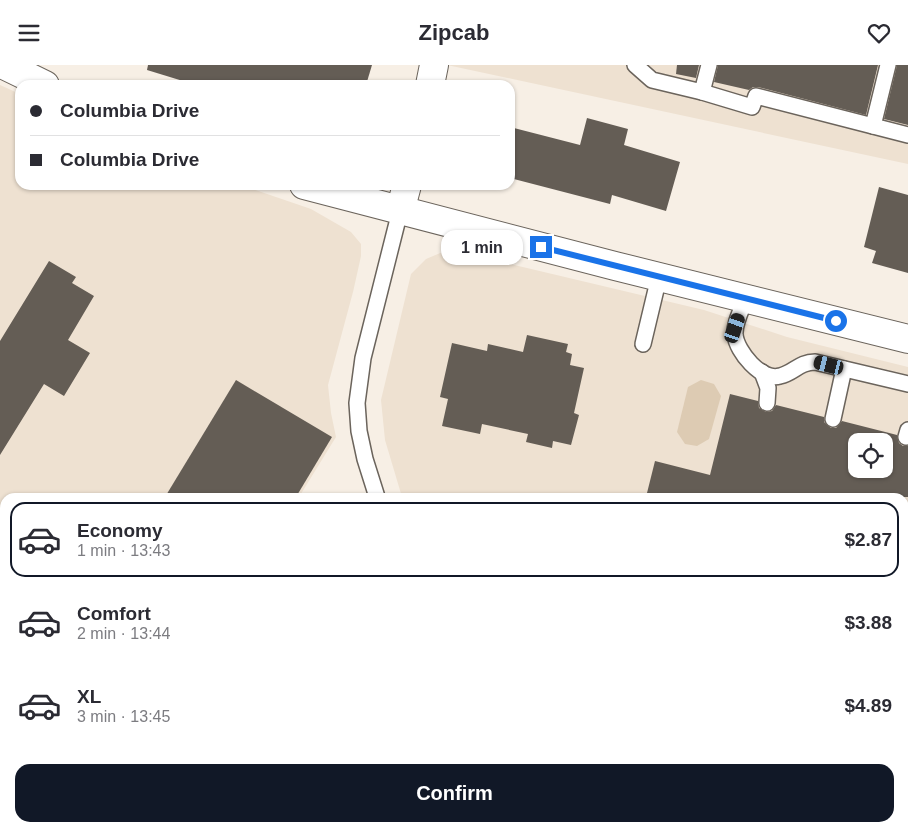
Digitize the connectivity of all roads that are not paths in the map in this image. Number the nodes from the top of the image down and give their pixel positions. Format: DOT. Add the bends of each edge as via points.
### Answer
graph roads {
  1 [pos="4,65"];
  2 [pos="434,65"];
  3 [pos="635,65"];
  4 [pos="709,65"];
  5 [pos="888,65"];
  6 [pos="35,80"];
  7 [pos="431,80"];
  8 [pos="702,92"];
  9 [pos="873,126"];
  10 [pos="908,135"];
  11 [pos="322,190"];
  12 [pos="405,190"];
  13 [pos="400,211"];
  14 [pos="659,277"];
  15 [pos="746,298"];
  16 [pos="908,339"];
  17 [pos="643,344"];
  18 [pos="844,369"];
  19 [pos="762,372"];
  20 [pos="908,384"];
  21 [pos="767,403"];
  22 [pos="833,419"];
  23 [pos="376,493"];
  1 -- 6 [label="street"];
  2 -- 7 [label="street"];
  3 -- 8 [label="lane" via="652,80"];
  4 -- 8 [label="lane"];
  5 -- 9 [label="lane"];
  8 -- 9 [label="lane" via="752,107 756,96"];
  9 -- 10 [label="lane"];
  11 -- 13 [label="street"];
  12 -- 13 [label="street"];
  13 -- 14 [label="street"];
  13 -- 23 [label="lane" via="363,358 357,403 359,431"];
  14 -- 15 [label="street"];
  14 -- 17 [label="lane"];
  15 -- 16 [label="street"];
  15 -- 19 [label="lane" via="735,336 744,355"];
  18 -- 19 [label="lane" via="808,362 780,377"];
  18 -- 20 [label="lane"];
  18 -- 22 [label="lane"];
  19 -- 21 [label="lane" via="768,387"];
}
